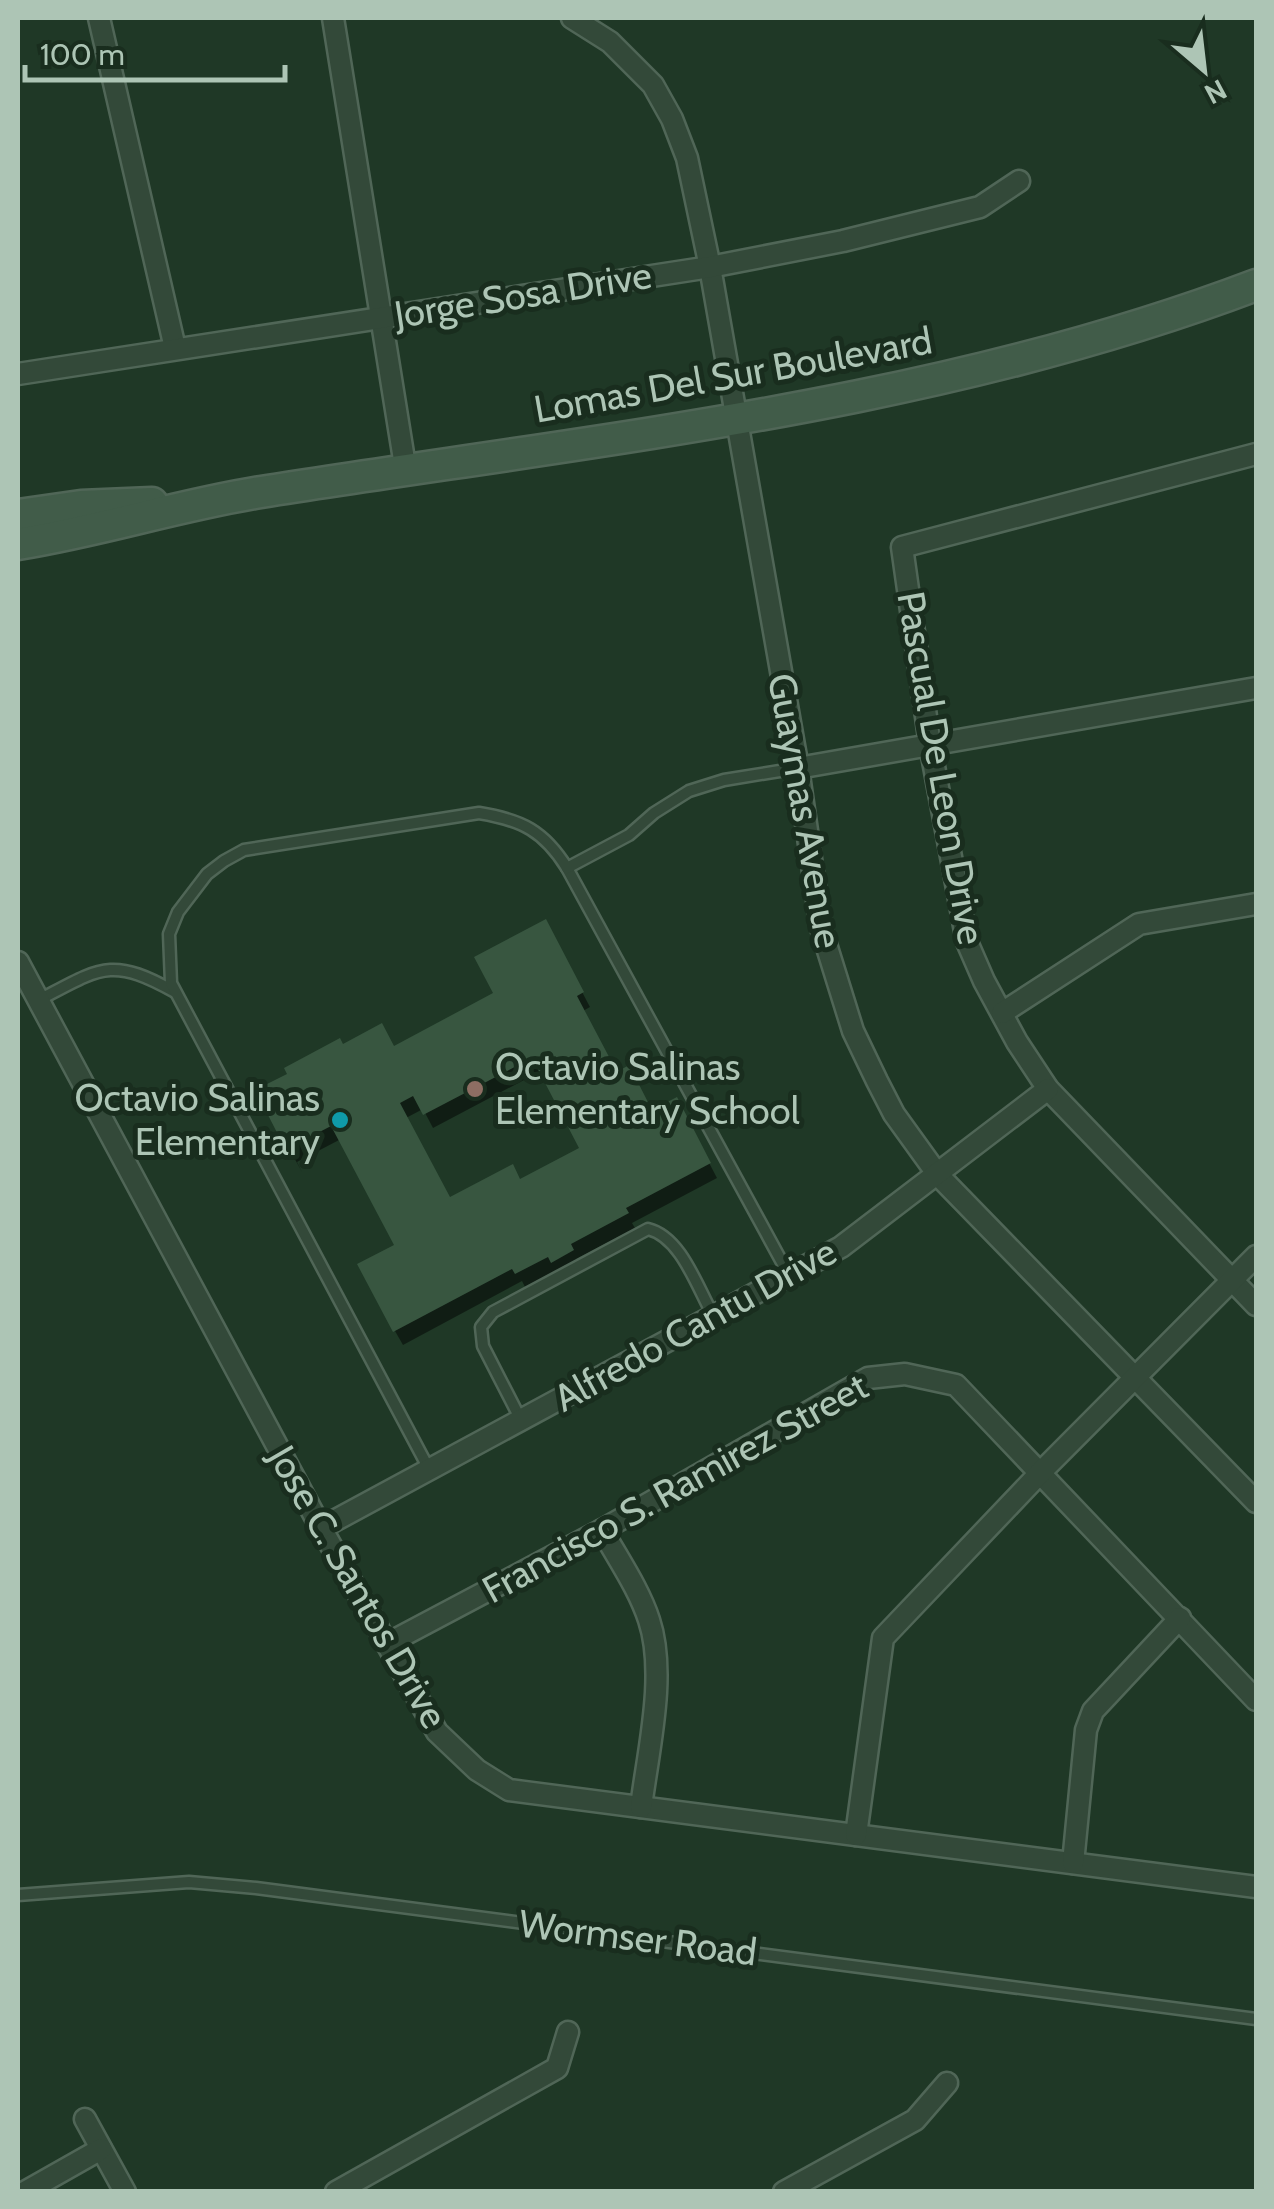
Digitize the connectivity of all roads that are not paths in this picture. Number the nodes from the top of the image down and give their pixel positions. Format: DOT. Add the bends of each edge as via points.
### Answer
graph roads {
  1 [pos="99,18"];
  2 [pos="333,18"];
  3 [pos="572,18"];
  4 [pos="1018,181"];
  5 [pos="710,266"];
  6 [pos="1256,285"];
  7 [pos="382,317"];
  8 [pos="175,348"];
  9 [pos="18,374"];
  10 [pos="735,420"];
  11 [pos="1256,454"];
  12 [pos="406,472"];
  13 [pos="214,500"];
  14 [pos="81,506"];
  15 [pos="18,515"];
  16 [pos="18,528"];
  17 [pos="18,544"];
  18 [pos="1256,688"];
  19 [pos="930,745"];
  20 [pos="798,768"];
  21 [pos="567,868"];
  22 [pos="1256,904"];
  23 [pos="18,962"];
  24 [pos="175,992"];
  25 [pos="38,1001"];
  26 [pos="1002,1014"];
  27 [pos="1048,1089"];
  28 [pos="938,1175"];
  29 [pos="1256,1256"];
  30 [pos="789,1275"];
  31 [pos="1232,1280"];
  32 [pos="1256,1305"];
  33 [pos="713,1316"];
  34 [pos="1135,1377"];
  35 [pos="521,1420"];
  36 [pos="429,1470"];
  37 [pos="1041,1472"];
  38 [pos="1256,1502"];
  39 [pos="321,1528"];
  40 [pos="602,1530"];
  41 [pos="1180,1618"];
  42 [pos="388,1644"];
  43 [pos="1256,1700"];
  44 [pos="641,1807"];
  45 [pos="856,1835"];
  46 [pos="1073,1863"];
  47 [pos="1256,1887"];
  48 [pos="18,1895"];
  49 [pos="1256,2019"];
  50 [pos="568,2032"];
  51 [pos="947,2083"];
  52 [pos="85,2119"];
  53 [pos="101,2149"];
  54 [pos="25,2192"];
  55 [pos="125,2192"];
  56 [pos="336,2192"];
  57 [pos="784,2192"];
  1 -- 8 [label="street"];
  2 -- 7 [label="street"];
  3 -- 5 [label="street, Guaymas Avenue" via="635,63 672,119"];
  4 -- 5 [label="street, Jorge Sosa Drive" via="980,207 930,221"];
  5 -- 7 [label="street, Jorge Sosa Drive"];
  5 -- 10 [label="street, Guaymas Avenue"];
  6 -- 10 [label="main road, Lomas Del Sur Boulevard" via="914,387"];
  7 -- 8 [label="street, Jorge Sosa Drive"];
  7 -- 12 [label="street"];
  8 -- 9 [label="street, Jorge Sosa Drive"];
  10 -- 12 [label="main road, Lomas Del Sur Boulevard"];
  10 -- 20 [label="street, Guaymas Avenue"];
  11 -- 19 [label="street, Pascual De Leon Drive" via="902,547"];
  12 -- 13 [label="main road, Lomas Del Sur Boulevard"];
  13 -- 14 [label="main road, Lomas Del Sur Boulevard"];
  13 -- 17 [label="main road, Lomas Del Sur Boulevard"];
  14 -- 15 [label="main road, Lomas Del Sur Boulevard"];
  14 -- 16 [label="main road" via="55,522"];
  18 -- 19 [label="street"];
  19 -- 20 [label="street"];
  19 -- 26 [label="street, Pascual De Leon Drive" via="968,942"];
  20 -- 21 [label="lane" via="689,791 629,835"];
  20 -- 28 [label="street, Guaymas Avenue" via="822,928 842,999 894,1114"];
  21 -- 24 [label="lane" via="534,830 479,813 244,850 207,874 178,912 167,957"];
  21 -- 30 [label="lane"];
  22 -- 26 [label="street" via="1139,924"];
  23 -- 25 [label="street, Jose C. Santos Drive"];
  24 -- 25 [label="lane" via="132,971 107,968"];
  24 -- 36 [label="lane"];
  25 -- 39 [label="street, Jose C. Santos Drive"];
  26 -- 27 [label="street, Pascual De Leon Drive"];
  27 -- 28 [label="street, Alfredo Cantu Drive"];
  27 -- 31 [label="street, Pascual De Leon Drive"];
  28 -- 30 [label="street, Alfredo Cantu Drive" via="841,1247"];
  28 -- 34 [label="street, Guaymas Avenue"];
  29 -- 31 [label="street"];
  30 -- 33 [label="street, Alfredo Cantu Drive"];
  31 -- 32 [label="street, Pascual De Leon Drive"];
  31 -- 34 [label="street"];
  33 -- 35 [label="street, Alfredo Cantu Drive"];
  33 -- 35 [label="lane" via="675,1247 662,1232 648,1229 493,1312 481,1328 483,1346"];
  34 -- 37 [label="street"];
  34 -- 38 [label="street, Guaymas Avenue"];
  35 -- 36 [label="street, Alfredo Cantu Drive"];
  36 -- 39 [label="street, Alfredo Cantu Drive"];
  37 -- 40 [label="street, Francisco S. Ramirez Street" via="956,1385 887,1374 868,1378"];
  37 -- 41 [label="street, Francisco S. Ramirez Street"];
  37 -- 45 [label="street" via="883,1638"];
  39 -- 42 [label="street, Jose C. Santos Drive"];
  40 -- 42 [label="street, Francisco S. Ramirez Street"];
  40 -- 44 [label="street" via="648,1617 656,1652"];
  41 -- 43 [label="street, Francisco S. Ramirez Street"];
  41 -- 46 [label="street" via="1093,1711"];
  42 -- 44 [label="street, Jose C. Santos Drive" via="437,1732 476,1770 509,1790"];
  44 -- 45 [label="street, Jose C. Santos Drive"];
  45 -- 46 [label="street, Jose C. Santos Drive"];
  46 -- 47 [label="street, Jose C. Santos Drive"];
  48 -- 49 [label="lane, Wormser Road" via="189,1882 256,1888"];
  50 -- 56 [label="street" via="557,2068"];
  51 -- 57 [label="street" via="915,2120"];
  52 -- 53 [label="street"];
  53 -- 54 [label="street"];
  53 -- 55 [label="street"];
}
